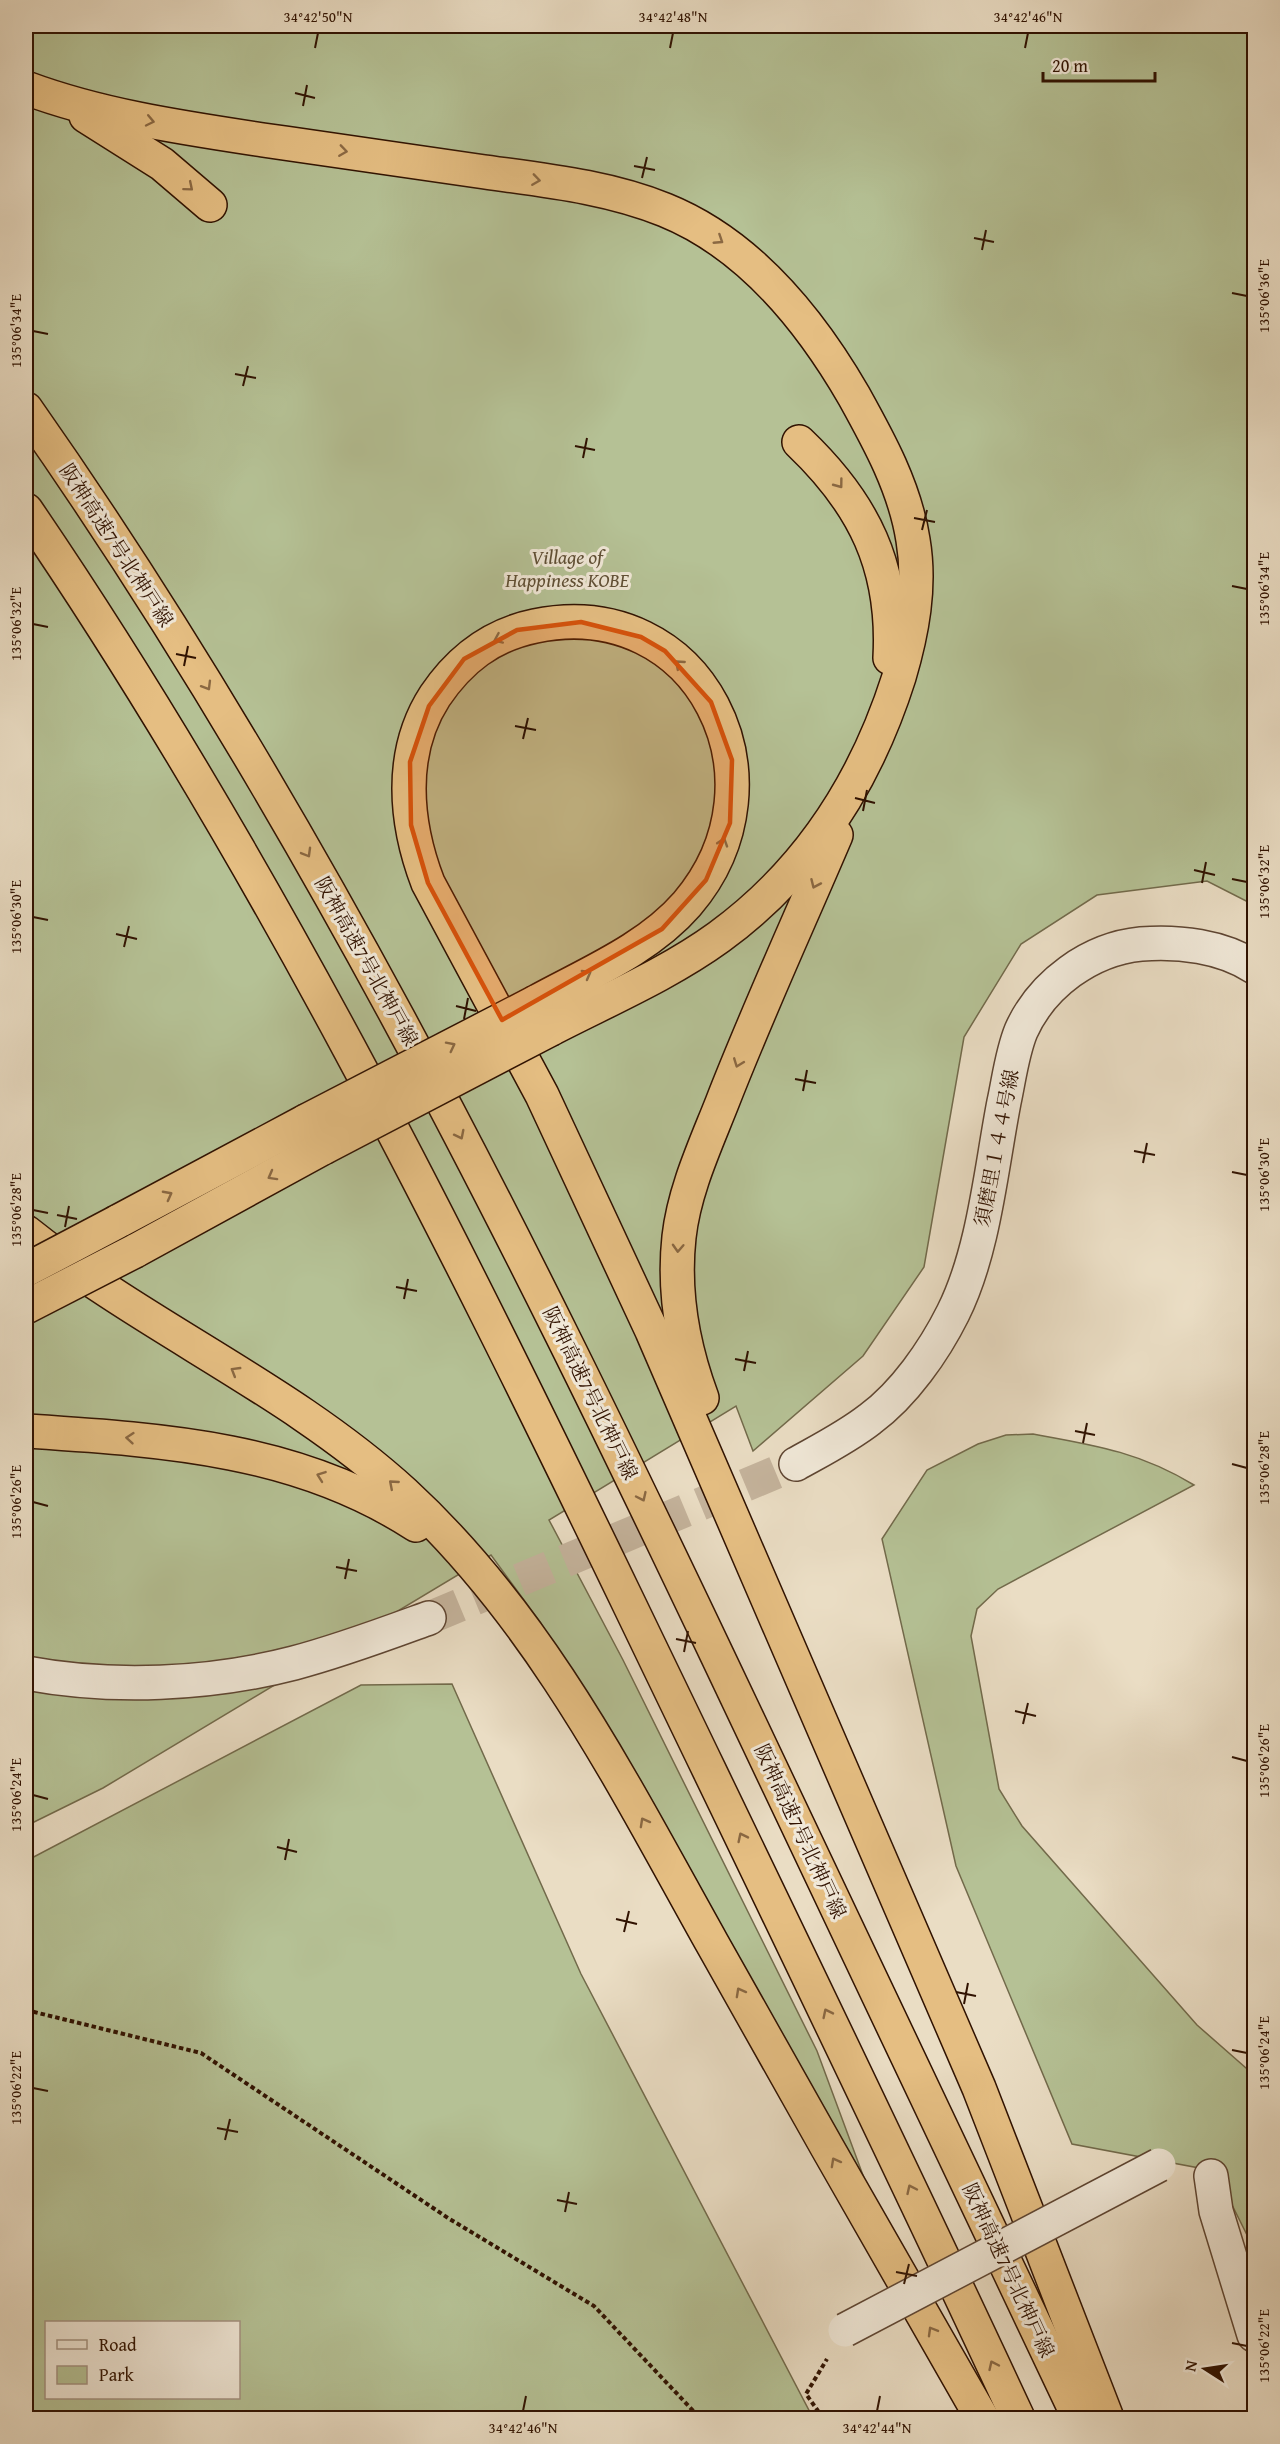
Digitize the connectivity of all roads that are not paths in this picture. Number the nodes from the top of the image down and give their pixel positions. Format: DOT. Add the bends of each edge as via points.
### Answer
graph roads {
  1 [pos="39,93"];
  2 [pos="210,204"];
  3 [pos="26,409"];
  4 [pos="799,442"];
  5 [pos="26,510"];
  6 [pos="876,743"];
  7 [pos="1254,967"];
  8 [pos="543,1016"];
  9 [pos="26,1232"];
  10 [pos="26,1270"];
  11 [pos="26,1307"];
  12 [pos="26,1431"];
  13 [pos="796,1464"];
  14 [pos="477,1571"];
  15 [pos="429,1618"];
  16 [pos="26,1673"];
  17 [pos="805,1681"];
  18 [pos="1160,2165"];
  19 [pos="1211,2176"];
  20 [pos="845,2330"];
  21 [pos="1254,2335"];
  22 [pos="982,2418"];
  23 [pos="1018,2418"];
  24 [pos="1078,2418"];
  25 [pos="1107,2418"];
  1 -- 2 [label="highway, one-way" via="126,140"];
  1 -- 6 [label="highway, one-way" via="211,132 598,190 667,211 729,247 784,297 841,374 879,440 905,507 913,539 916,598 903,664"];
  3 -- 24 [label="highway, 阪神高速7号北神戸線, one-way" via="139,575 215,699 366,955 442,1100 611,1431"];
  4 -- 6 [label="highway, one-way" via="837,480 854,504 868,528 886,585 890,667"];
  23 -- 5 [label="highway, one-way" via="567,1475 396,1135 230,831 90,605"];
  6 -- 8 [label="highway" via="841,809 819,840 747,914 689,956"];
  6 -- 17 [label="highway, one-way" via="748,1036 698,1165 679,1236 678,1293 687,1353"];
  7 -- 13 [label="street, 須磨里１４４号線" via="1217,951 1186,945 1126,946 1065,973 1042,998 1021,1031 971,1267 954,1312 904,1386 872,1418"];
  10 -- 8 [label="highway, one-way, bridge" via="306,1121"];
  8 -- 11 [label="highway, one-way, bridge" via="323,1148"];
  8 -- 17 [label="highway, one-way" via="662,929 706,880 730,823 732,760 725,731 711,702 665,651 641,637 581,622 517,630 464,659 447,679 417,732 411,762 408,792 416,853 428,883 579,1169"];
  14 -- 9 [label="highway, one-way" via="406,1494 334,1436 66,1264"];
  14 -- 12 [label="highway, one-way" via="379,1501 300,1469 161,1442"];
  22 -- 14 [label="highway, one-way" via="587,1723 528,1632"];
  15 -- 16 [label="street" via="292,1663 237,1673 132,1682 86,1682"];
  17 -- 25 [label="highway" via="979,2088"];
  18 -- 20 [label="street, bridge"];
  19 -- 21 [label="street" via="1216,2211"];
}
